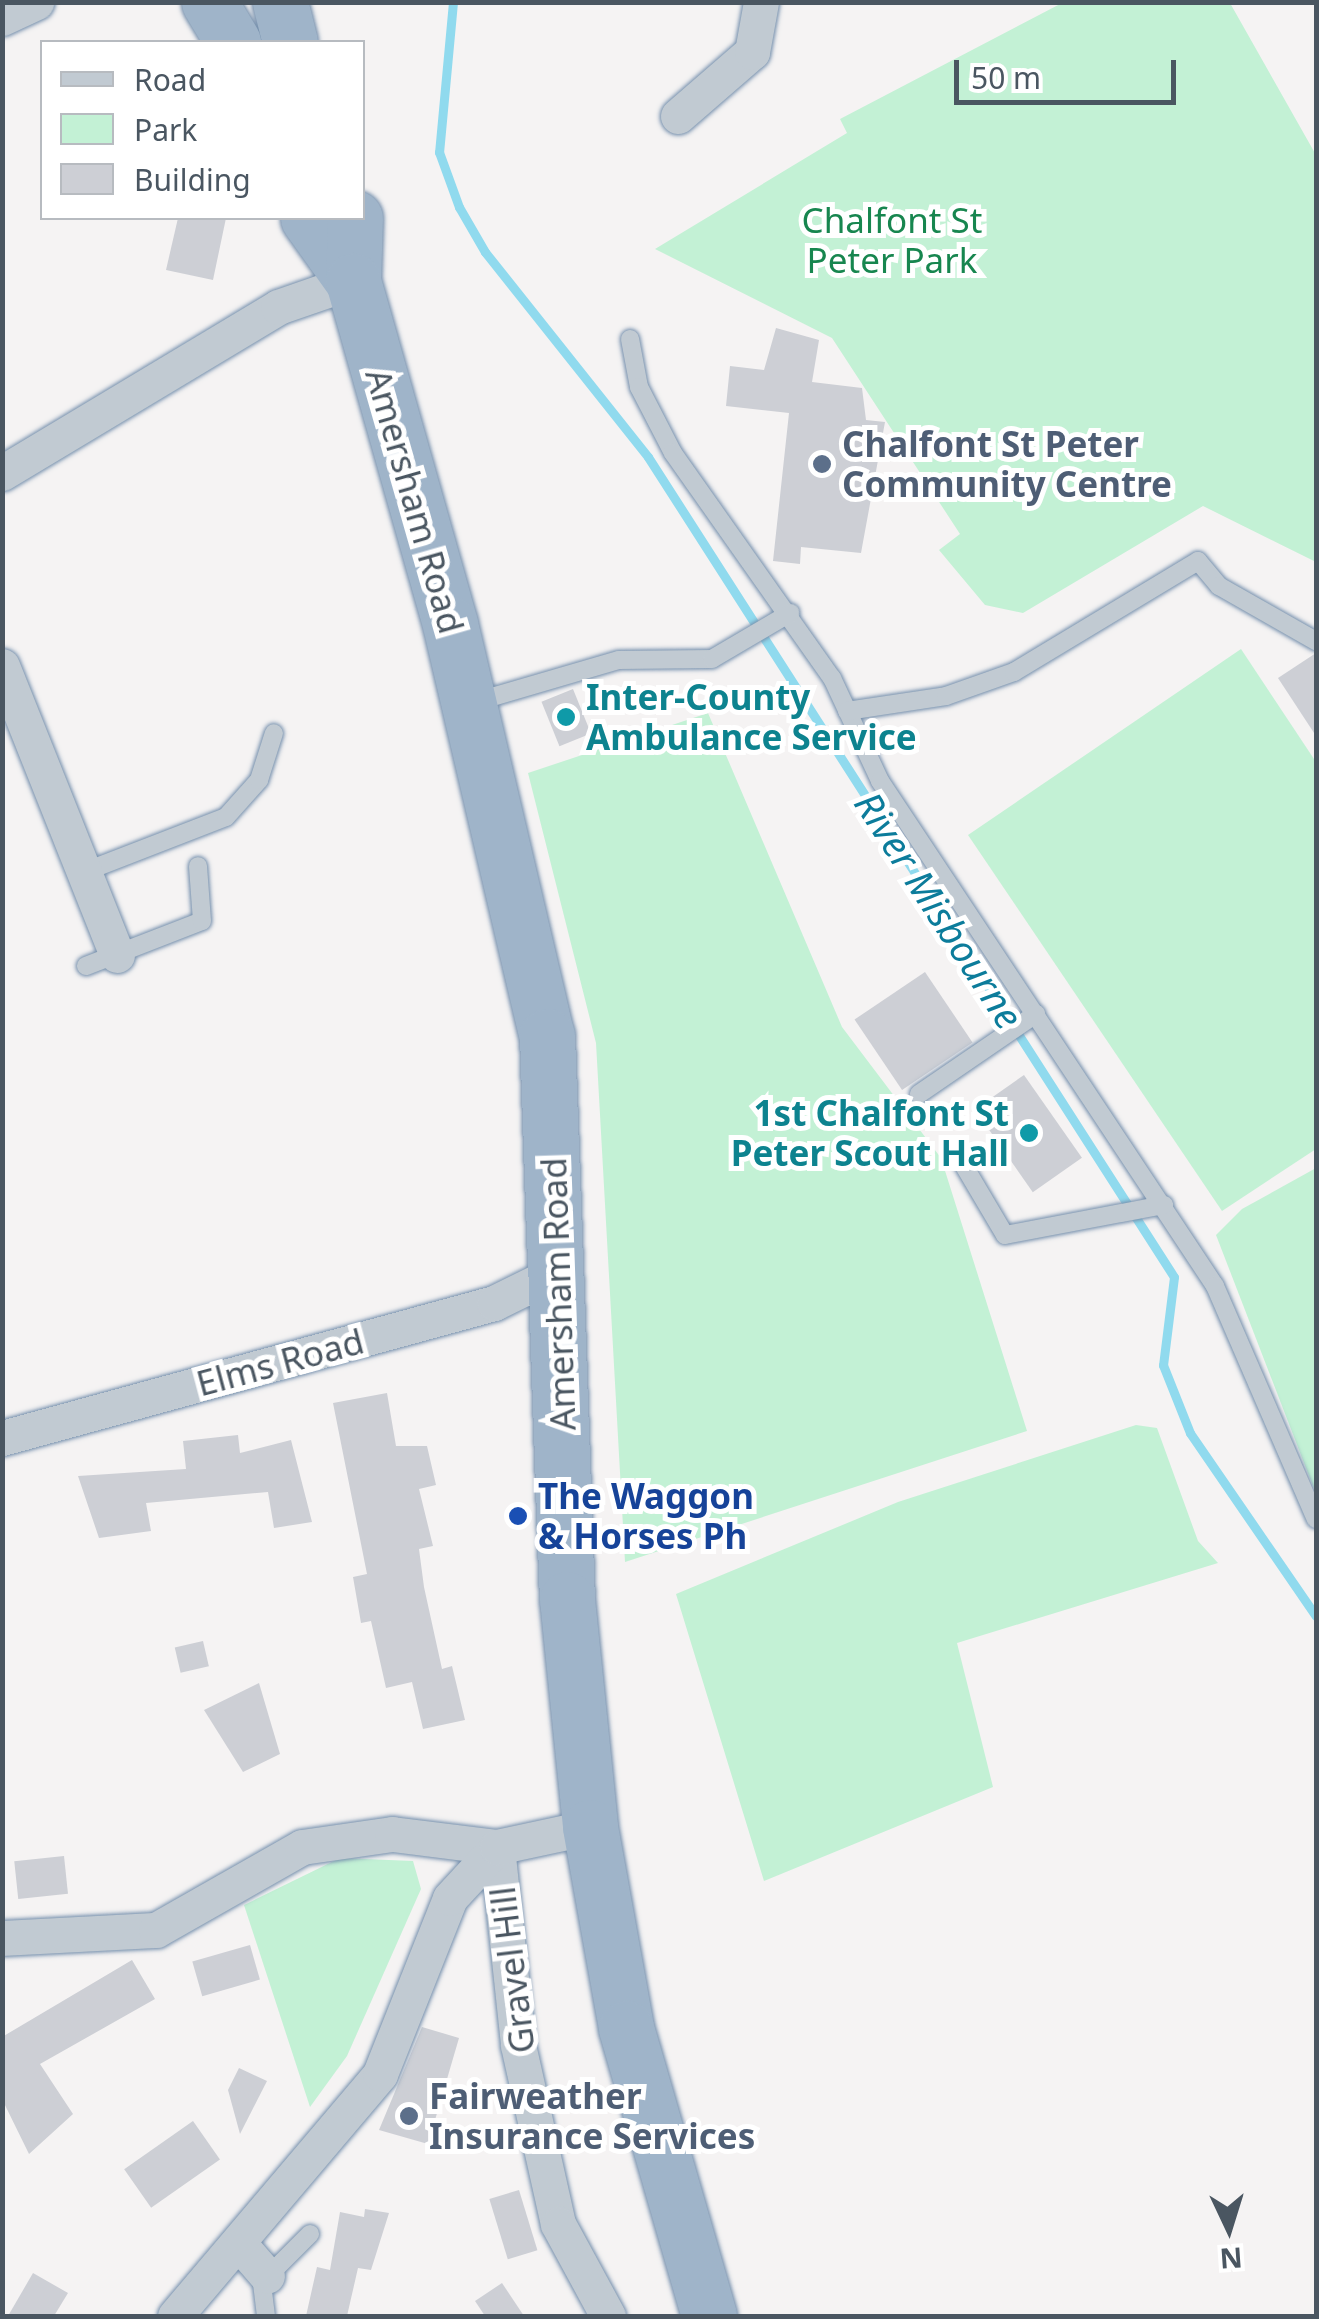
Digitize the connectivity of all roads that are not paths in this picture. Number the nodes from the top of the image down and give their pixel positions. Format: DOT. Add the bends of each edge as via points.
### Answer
graph roads {
  1 [pos="36,2"];
  2 [pos="208,2"];
  3 [pos="280,2"];
  4 [pos="761,2"];
  5 [pos="2,18"];
  6 [pos="232,40"];
  7 [pos="290,40"];
  8 [pos="678,116"];
  9 [pos="309,220"];
  10 [pos="356,220"];
  11 [pos="353,281"];
  12 [pos="630,339"];
  13 [pos="2,473"];
  14 [pos="790,613"];
  15 [pos="1316,641"];
  16 [pos="2,666"];
  17 [pos="469,704"];
  18 [pos="847,711"];
  19 [pos="274,733"];
  20 [pos="198,866"];
  21 [pos="84,872"];
  22 [pos="102,960"];
  23 [pos="1036,1014"];
  24 [pos="920,1094"];
  25 [pos="960,1159"];
  26 [pos="1164,1205"];
  27 [pos="553,1274"];
  28 [pos="2,1438"];
  29 [pos="1316,1518"];
  30 [pos="590,1827"];
  31 [pos="498,1847"];
  32 [pos="2,1938"];
  33 [pos="310,2234"];
  34 [pos="242,2247"];
  35 [pos="267,2276"];
  36 [pos="175,2316"];
  37 [pos="266,2316"];
  38 [pos="608,2316"];
  39 [pos="708,2316"];
  1 -- 5 [label="street"];
  2 -- 6 [label="highway"];
  3 -- 7 [label="highway"];
  4 -- 8 [label="street" via="752,52"];
  9 -- 11 [label="highway, Amersham Road"];
  10 -- 11 [label="highway, Amersham Road"];
  11 -- 13 [label="street" via="278,307"];
  11 -- 17 [label="highway, Amersham Road"];
  12 -- 14 [label="lane" via="639,386 673,453"];
  14 -- 17 [label="lane" via="741,644 684,666 619,660"];
  14 -- 18 [label="lane"];
  15 -- 18 [label="lane" via="1219,586 1198,561 1014,672 946,696"];
  16 -- 21 [label="street"];
  17 -- 27 [label="highway, Amersham Road" via="547,1036"];
  18 -- 23 [label="lane" via="880,781"];
  19 -- 21 [label="lane" via="259,780 226,818"];
  20 -- 22 [label="lane" via="202,921"];
  21 -- 22 [label="street"];
  23 -- 24 [label="lane"];
  23 -- 26 [label="lane"];
  25 -- 26 [label="lane" via="1005,1235"];
  26 -- 29 [label="lane" via="1231,1318"];
  27 -- 28 [label="street, Elms Road" via="494,1303"];
  27 -- 30 [label="highway, Amersham Road" via="567,1598"];
  30 -- 31 [label="street"];
  30 -- 39 [label="highway, Amersham Road" via="626,2028"];
  31 -- 32 [label="street" via="392,1834 302,1847 156,1930"];
  31 -- 34 [label="street" via="450,1898 380,2074"];
  31 -- 38 [label="street, Gravel Hill" via="518,2045 558,2224"];
  33 -- 35 [label="lane"];
  34 -- 35 [label="street"];
  34 -- 36 [label="street"];
  35 -- 37 [label="lane"];
}
